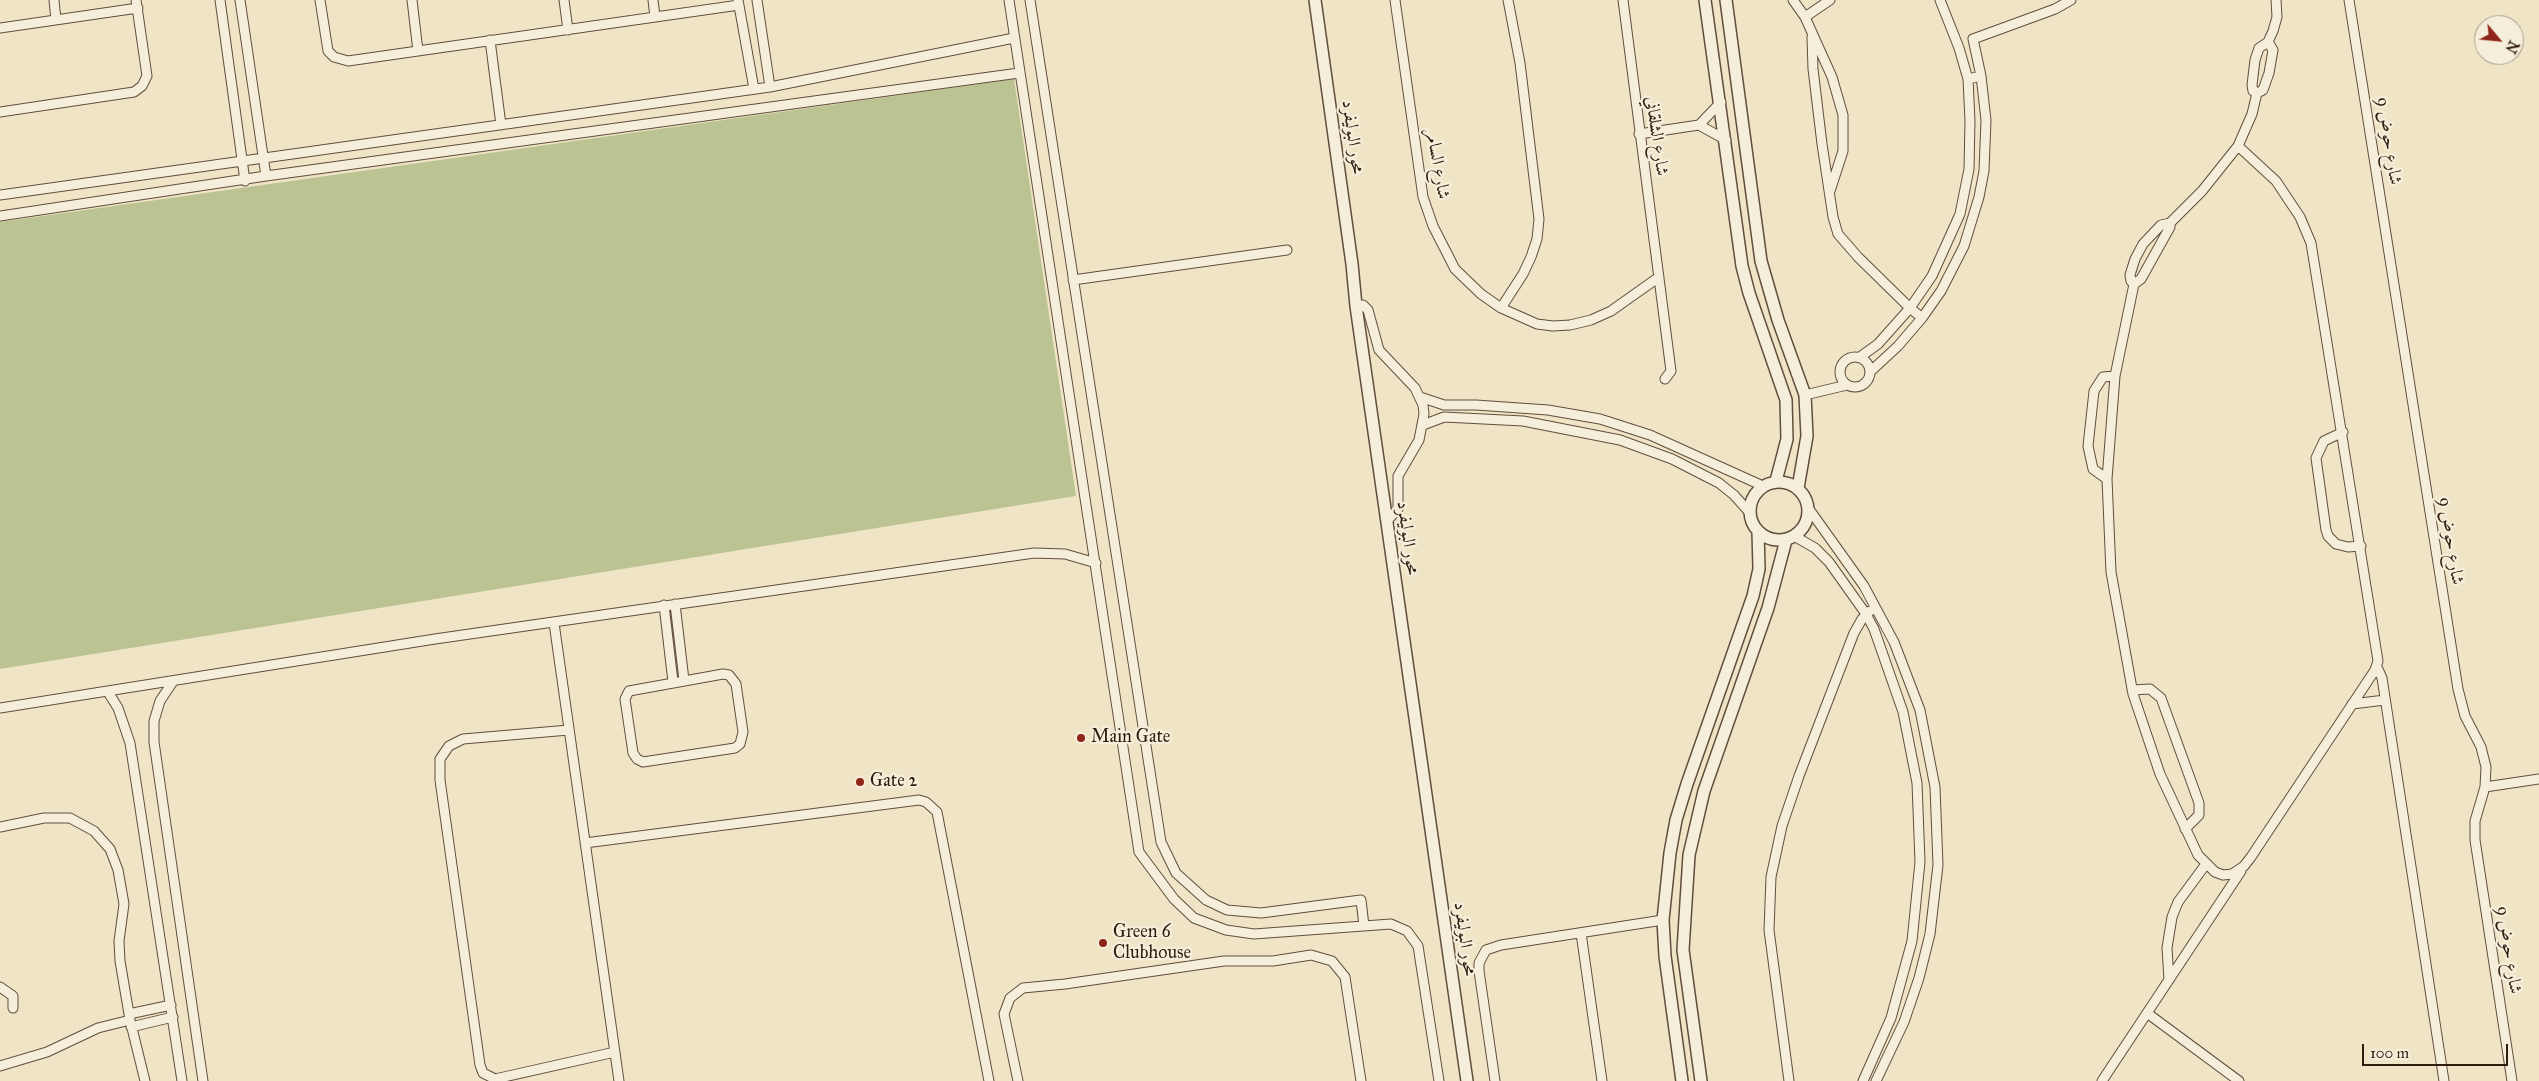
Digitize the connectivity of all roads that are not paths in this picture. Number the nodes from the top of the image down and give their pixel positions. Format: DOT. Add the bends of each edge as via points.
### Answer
graph roads {
  1 [pos="54,0"];
  2 [pos="220,0"];
  3 [pos="240,0"];
  4 [pos="320,0"];
  5 [pos="412,0"];
  6 [pos="564,0"];
  7 [pos="653,0"];
  8 [pos="757,0"];
  9 [pos="1008,0"];
  10 [pos="1030,0"];
  11 [pos="1315,0"];
  12 [pos="1395,0"];
  13 [pos="1508,0"];
  14 [pos="1622,0"];
  15 [pos="1706,0"];
  16 [pos="1726,0"];
  17 [pos="1793,0"];
  18 [pos="1830,0"];
  19 [pos="1940,0"];
  20 [pos="2071,0"];
  21 [pos="2276,0"];
  22 [pos="2349,0"];
  23 [pos="739,3"];
  24 [pos="137,4"];
  25 [pos="655,17"];
  26 [pos="1805,17"];
  27 [pos="56,20"];
  28 [pos="0,28"];
  29 [pos="568,30"];
  30 [pos="1812,36"];
  31 [pos="1014,38"];
  32 [pos="490,40"];
  33 [pos="2268,42"];
  34 [pos="418,51"];
  35 [pos="1019,73"];
  36 [pos="1981,76"];
  37 [pos="1968,79"];
  38 [pos="770,87"];
  39 [pos="754,89"];
  40 [pos="2257,93"];
  41 [pos="1721,102"];
  42 [pos="0,112"];
  43 [pos="502,125"];
  44 [pos="1699,125"];
  45 [pos="1639,134"];
  46 [pos="1726,140"];
  47 [pos="2238,146"];
  48 [pos="263,158"];
  49 [pos="242,161"];
  50 [pos="266,176"];
  51 [pos="245,180"];
  52 [pos="1830,191"];
  53 [pos="0,195"];
  54 [pos="0,216"];
  55 [pos="2170,223"];
  56 [pos="1287,250"];
  57 [pos="1659,277"];
  58 [pos="1073,280"];
  59 [pos="2134,284"];
  60 [pos="1356,306"];
  61 [pos="1501,308"];
  62 [pos="1910,308"];
  63 [pos="1922,318"];
  64 [pos="1860,357"];
  65 [pos="1870,372"];
  66 [pos="2115,376"];
  67 [pos="1665,378"];
  68 [pos="1847,385"];
  69 [pos="1804,394"];
  70 [pos="1420,397"];
  71 [pos="1423,425"];
  72 [pos="2343,432"];
  73 [pos="2107,479"];
  74 [pos="1776,482"];
  75 [pos="1763,486"];
  76 [pos="1798,488"];
  77 [pos="1809,509"];
  78 [pos="1750,513"];
  79 [pos="1387,521"];
  80 [pos="1758,531"];
  81 [pos="1790,538"];
  82 [pos="2361,546"];
  83 [pos="1096,563"];
  84 [pos="675,604"];
  85 [pos="664,606"];
  86 [pos="1876,606"];
  87 [pos="1866,614"];
  88 [pos="554,623"];
  89 [pos="2377,667"];
  90 [pos="684,680"];
  91 [pos="672,682"];
  92 [pos="172,683"];
  93 [pos="2132,690"];
  94 [pos="108,692"];
  95 [pos="2385,700"];
  96 [pos="2352,704"];
  97 [pos="0,708"];
  98 [pos="569,730"];
  99 [pos="2539,778"];
  100 [pos="2485,787"];
  101 [pos="0,827"];
  102 [pos="2185,829"];
  103 [pos="585,843"];
  104 [pos="2206,864"];
  105 [pos="2244,866"];
  106 [pos="1663,920"];
  107 [pos="1364,926"];
  108 [pos="1581,933"];
  109 [pos="2169,980"];
  110 [pos="0,987"];
  111 [pos="171,1005"];
  112 [pos="13,1008"];
  113 [pos="2147,1013"];
  114 [pos="173,1017"];
  115 [pos="130,1020"];
  116 [pos="615,1052"];
  117 [pos="0,1066"];
  118 [pos="1360,1080"];
  119 [pos="145,1081"];
  120 [pos="182,1081"];
  121 [pos="204,1081"];
  122 [pos="619,1081"];
  123 [pos="989,1081"];
  124 [pos="1018,1081"];
  125 [pos="1439,1081"];
  126 [pos="1467,1081"];
  127 [pos="1495,1081"];
  128 [pos="1602,1081"];
  129 [pos="1682,1081"];
  130 [pos="1701,1081"];
  131 [pos="1789,1081"];
  132 [pos="1862,1081"];
  133 [pos="1876,1081"];
  134 [pos="2102,1081"];
  135 [pos="2239,1081"];
  136 [pos="2444,1081"];
  137 [pos="2512,1081"];
  1 -- 27 [label="street"];
  2 -- 49 [label="street"];
  3 -- 48 [label="street"];
  4 -- 34 [label="street" via="325,43 334,57 348,61"];
  5 -- 34 [label="street"];
  6 -- 29 [label="street"];
  7 -- 25 [label="street"];
  8 -- 38 [label="street"];
  9 -- 31 [label="street"];
  10 -- 58 [label="street"];
  11 -- 60 [label="street, محور البوليفرد"];
  12 -- 61 [label="street, شارع السامر" via="1423,197 1433,226 1455,268 1480,294"];
  13 -- 61 [label="street" via="1521,73 1539,219 1524,274"];
  14 -- 45 [label="street, شارع الشلقاني"];
  15 -- 41 [label="street"];
  16 -- 69 [label="street" via="1761,261"];
  17 -- 26 [label="street"];
  18 -- 26 [label="street"];
  19 -- 37 [label="street"];
  20 -- 36 [label="street" via="1973,40"];
  21 -- 33 [label="street" via="2276,25"];
  22 -- 100 [label="street, شارع حوض 9" via="2458,689 2465,716 2484,757"];
  23 -- 25 [label="street"];
  23 -- 39 [label="street"];
  24 -- 27 [label="street"];
  24 -- 42 [label="street" via="147,76 142,86 134,92"];
  25 -- 29 [label="street"];
  26 -- 30 [label="street"];
  27 -- 28 [label="street"];
  29 -- 32 [label="street"];
  30 -- 52 [label="street" via="1814,86"];
  30 -- 52 [label="street" via="1832,77 1843,115 1843,151"];
  31 -- 35 [label="street"];
  31 -- 38 [label="street"];
  32 -- 34 [label="street"];
  32 -- 43 [label="street"];
  33 -- 40 [label="street" via="2273,50 2272,61 2263,90"];
  33 -- 40 [label="street" via="2261,45 2255,60 2252,85"];
  35 -- 50 [label="street"];
  35 -- 83 [label="street"];
  36 -- 37 [label="street"];
  36 -- 63 [label="street" via="1986,146 1979,197 1957,261"];
  37 -- 62 [label="street" via="1969,169 1960,214 1932,276"];
  38 -- 39 [label="street"];
  39 -- 43 [label="street"];
  40 -- 47 [label="street"];
  41 -- 44 [label="street"];
  41 -- 46 [label="street"];
  43 -- 48 [label="street"];
  44 -- 45 [label="street"];
  44 -- 46 [label="street"];
  45 -- 57 [label="street, شارع الشلقاني"];
  46 -- 74 [label="street" via="1742,266 1786,400 1787,439"];
  47 -- 55 [label="street" via="2202,191"];
  47 -- 72 [label="street" via="2276,181 2306,229 2316,264"];
  48 -- 49 [label="street"];
  48 -- 50 [label="street"];
  49 -- 51 [label="street"];
  49 -- 53 [label="street"];
  50 -- 51 [label="street"];
  51 -- 54 [label="street"];
  52 -- 62 [label="street" via="1838,234"];
  55 -- 59 [label="street" via="2141,279"];
  55 -- 59 [label="street" via="2166,222 2154,231 2138,251 2130,275"];
  56 -- 58 [label="street"];
  57 -- 61 [label="street" via="1610,311 1570,325 1537,324"];
  57 -- 67 [label="street, شارع الشلقاني" via="1671,370"];
  58 -- 107 [label="street" via="1161,842 1176,873 1206,900 1227,910 1261,913 1362,900"];
  59 -- 66 [label="street"];
  60 -- 70 [label="street" via="1364,305 1368,310 1379,350 1408,379"];
  60 -- 79 [label="street, محور البوليفرد"];
  62 -- 63 [label="street"];
  62 -- 64 [label="street" via="1885,338"];
  63 -- 65 [label="street"];
  64 -- 65 [label="street" via="1868,362"];
  64 -- 68 [label="street" via="1851,357 1840,369 1841,378"];
  65 -- 68 [label="street" via="1861,386"];
  66 -- 73 [label="street"];
  66 -- 73 [label="street" via="2103,377 2094,391 2088,446 2093,469"];
  68 -- 69 [label="street"];
  69 -- 76 [label="street" via="1807,436"];
  70 -- 71 [label="street"];
  70 -- 75 [label="street" via="1444,405 1476,404 1548,410 1600,419 1650,434"];
  71 -- 78 [label="street" via="1444,417 1523,421 1620,440 1672,459 1712,479 1734,495"];
  71 -- 79 [label="street" via="1420,440 1398,476 1398,509"];
  72 -- 82 [label="street"];
  72 -- 82 [label="street" via="2324,441 2318,452 2316,463 2320,492 2328,536 2342,546"];
  73 -- 93 [label="street" via="2111,572"];
  74 -- 75 [label="street"];
  74 -- 76 [label="street"];
  75 -- 78 [label="street" via="1753,498"];
  76 -- 77 [label="street" via="1806,497"];
  77 -- 81 [label="street" via="1804,528"];
  77 -- 86 [label="street"];
  78 -- 80 [label="street"];
  79 -- 126 [label="street, محور البوليفرد"];
  80 -- 81 [label="street" via="1771,539"];
  80 -- 106 [label="street" via="1759,569 1753,596 1676,820"];
  81 -- 87 [label="street" via="1822,553"];
  81 -- 130 [label="street" via="1706,784 1689,855 1683,950"];
  82 -- 89 [label="street"];
  83 -- 84 [label="street" via="1066,554 1034,553"];
  83 -- 107 [label="street" via="1139,852 1174,899 1194,918 1226,930 1254,934"];
  84 -- 85 [label="street"];
  84 -- 90 [label="street"];
  85 -- 88 [label="street"];
  85 -- 91 [label="street"];
  86 -- 87 [label="street"];
  86 -- 133 [label="street" via="1903,662 1922,718 1935,787 1938,839 1934,911 1923,964 1904,1022"];
  87 -- 131 [label="street" via="1854,633 1799,776 1782,826 1771,877 1769,930"];
  87 -- 132 [label="street" via="1882,647 1909,735 1918,783 1921,854 1916,915 1906,967 1891,1018"];
  88 -- 92 [label="street" via="435,639"];
  88 -- 98 [label="street"];
  89 -- 95 [label="street"];
  89 -- 96 [label="street"];
  90 -- 91 [label="street"];
  90 -- 91 [label="street" via="723,674 734,678 743,732 740,744 735,748 640,762 633,753 626,694 633,688"];
  92 -- 94 [label="street"];
  92 -- 121 [label="street" via="160,701 154,721 154,742"];
  93 -- 102 [label="street" via="2160,774"];
  93 -- 102 [label="street" via="2150,689 2161,698 2199,803 2199,815"];
  94 -- 97 [label="street"];
  94 -- 111 [label="street" via="126,725 130,743"];
  95 -- 96 [label="street"];
  95 -- 136 [label="street"];
  96 -- 105 [label="street"];
  98 -- 103 [label="street"];
  98 -- 116 [label="street" via="463,739 449,746 440,759 440,780 480,1065 487,1076 496,1079"];
  99 -- 100 [label="street"];
  100 -- 137 [label="street, شارع حوض 9" via="2475,821 2475,840"];
  101 -- 115 [label="street" via="44,818 70,818 88,826 105,843 116,863 124,904 119,951"];
  102 -- 104 [label="street"];
  103 -- 116 [label="street"];
  103 -- 123 [label="street" via="918,800 926,802 937,812"];
  104 -- 105 [label="street" via="2223,875 2232,874"];
  104 -- 109 [label="street" via="2178,902 2172,917 2166,948"];
  105 -- 109 [label="street"];
  106 -- 108 [label="street"];
  106 -- 129 [label="street"];
  107 -- 125 [label="street" via="1397,926 1416,940"];
  108 -- 127 [label="street" via="1501,944 1486,950 1482,956 1480,971"];
  108 -- 128 [label="street"];
  109 -- 113 [label="street"];
  110 -- 112 [label="street" via="12,996"];
  111 -- 114 [label="street"];
  111 -- 115 [label="street"];
  113 -- 134 [label="street"];
  113 -- 135 [label="street"];
  114 -- 115 [label="street"];
  114 -- 120 [label="street"];
  115 -- 117 [label="street" via="104,1026 47,1052"];
  115 -- 119 [label="street"];
  116 -- 122 [label="street"];
  118 -- 124 [label="street" via="1345,977 1332,961 1311,955 1273,961 1224,961 1023,988 1010,998 1004,1014"];
}
